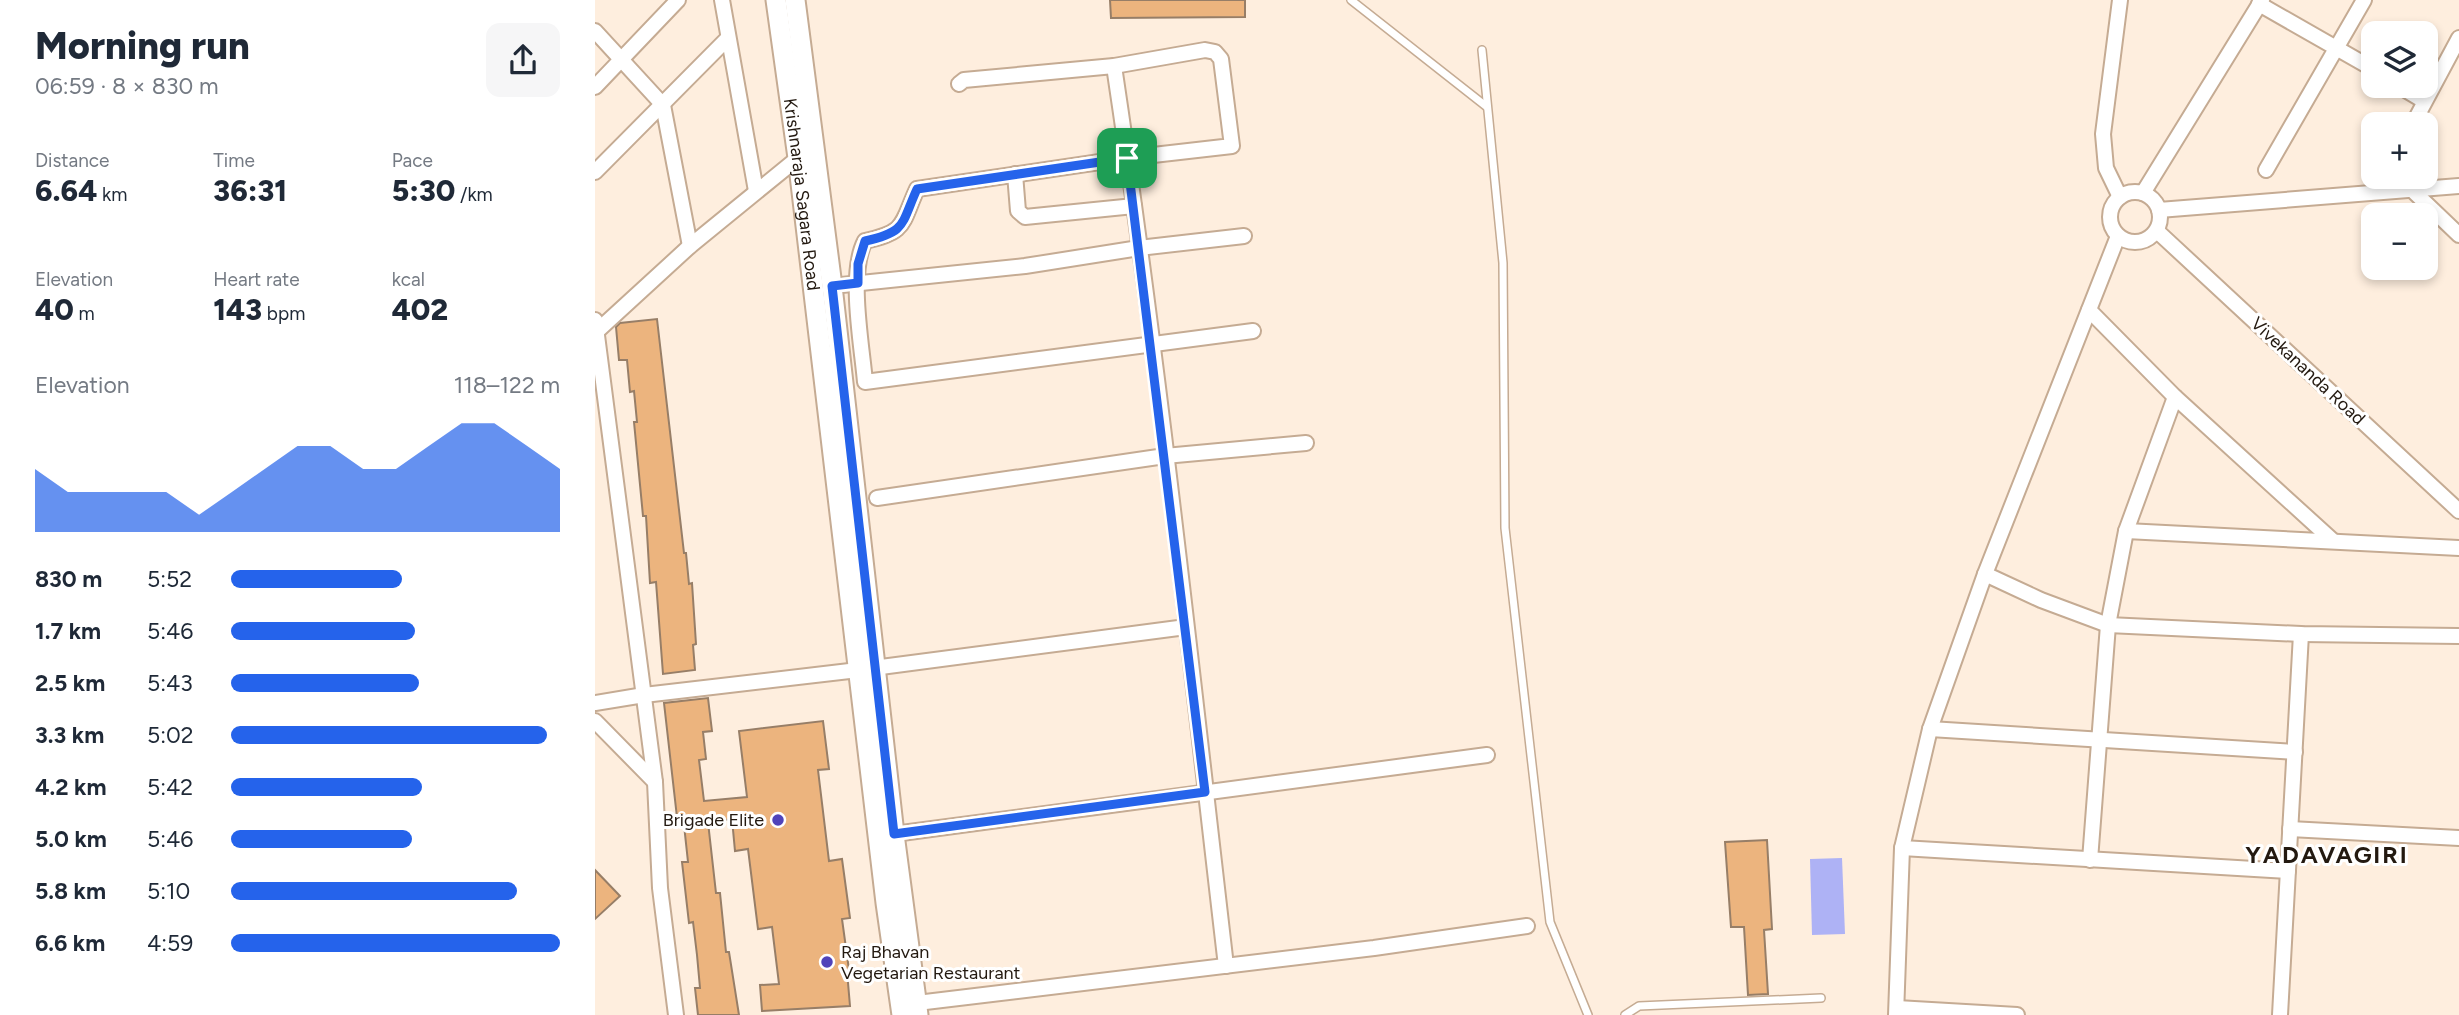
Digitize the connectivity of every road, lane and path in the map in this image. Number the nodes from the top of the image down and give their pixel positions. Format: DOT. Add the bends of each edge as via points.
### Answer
graph roads {
  1 [pos="678,0"];
  2 [pos="722,0"];
  3 [pos="776,0"];
  4 [pos="795,0"];
  5 [pos="1351,0"];
  6 [pos="2120,0"];
  7 [pos="2364,0"];
  8 [pos="2261,2"];
  9 [pos="595,31"];
  10 [pos="2459,38"];
  11 [pos="727,39"];
  12 [pos="2336,47"];
  13 [pos="1482,50"];
  14 [pos="622,61"];
  15 [pos="2361,62"];
  16 [pos="1114,66"];
  17 [pos="958,84"];
  18 [pos="595,87"];
  19 [pos="2419,98"];
  20 [pos="2424,101"];
  21 [pos="663,106"];
  22 [pos="1487,107"];
  23 [pos="2419,112"];
  24 [pos="798,158"];
  25 [pos="1127,158"];
  26 [pos="2266,170"];
  27 [pos="595,172"];
  28 [pos="1015,174"];
  29 [pos="2459,186"];
  30 [pos="2438,187"];
  31 [pos="2411,189"];
  32 [pos="756,191"];
  33 [pos="2382,191"];
  34 [pos="2143,194"];
  35 [pos="2120,197"];
  36 [pos="1133,206"];
  37 [pos="2159,210"];
  38 [pos="2157,230"];
  39 [pos="2459,235"];
  40 [pos="1244,236"];
  41 [pos="2118,236"];
  42 [pos="690,246"];
  43 [pos="1139,248"];
  44 [pos="858,283"];
  45 [pos="832,286"];
  46 [pos="2089,310"];
  47 [pos="596,328"];
  48 [pos="1253,331"];
  49 [pos="1151,344"];
  50 [pos="2175,397"];
  51 [pos="1306,443"];
  52 [pos="1165,456"];
  53 [pos="877,498"];
  54 [pos="2459,512"];
  55 [pos="2126,531"];
  56 [pos="2332,540"];
  57 [pos="2459,548"];
  58 [pos="1986,574"];
  59 [pos="2108,625"];
  60 [pos="1186,627"];
  61 [pos="2301,634"];
  62 [pos="2459,636"];
  63 [pos="868,668"];
  64 [pos="644,695"];
  65 [pos="595,703"];
  66 [pos="595,721"];
  67 [pos="1930,729"];
  68 [pos="2099,740"];
  69 [pos="2295,752"];
  70 [pos="1487,755"];
  71 [pos="655,782"];
  72 [pos="1205,792"];
  73 [pos="2290,829"];
  74 [pos="894,834"];
  75 [pos="2459,838"];
  76 [pos="1902,848"];
  77 [pos="2090,860"];
  78 [pos="2288,871"];
  79 [pos="1527,926"];
  80 [pos="1226,966"];
  81 [pos="1822,998"];
  82 [pos="912,1011"];
  83 [pos="1896,1011"];
  84 [pos="676,1015"];
  85 [pos="1588,1015"];
  86 [pos="1625,1015"];
  87 [pos="2017,1015"];
  88 [pos="2280,1015"];
  1 -- 14 [label="street"];
  2 -- 11 [label="street"];
  3 -- 24 [label="main road, Krishnaraja Sagara Road"];
  4 -- 45 [label="main road, Krishnaraja Sagara Road"];
  5 -- 22 [label="lane"];
  6 -- 35 [label="street" via="2103,134 2106,168"];
  7 -- 12 [label="street"];
  8 -- 12 [label="street"];
  8 -- 34 [label="street"];
  9 -- 14 [label="street"];
  10 -- 20 [label="street"];
  11 -- 21 [label="street"];
  11 -- 32 [label="street"];
  12 -- 15 [label="street"];
  12 -- 26 [label="street"];
  13 -- 22 [label="lane"];
  14 -- 18 [label="street"];
  14 -- 21 [label="street"];
  16 -- 17 [label="street"];
  16 -- 25 [label="street"];
  16 -- 25 [label="street" via="1205,50 1221,59 1232,146"];
  19 -- 20 [label="street"];
  20 -- 23 [label="street"];
  21 -- 27 [label="street"];
  21 -- 42 [label="street"];
  22 -- 85 [label="lane" via="1503,263 1505,528 1550,922"];
  24 -- 32 [label="street"];
  24 -- 63 [label="main road, Krishnaraja Sagara Road"];
  25 -- 28 [label="street"];
  25 -- 36 [label="street"];
  28 -- 36 [label="street" via="1019,211 1025,217"];
  28 -- 44 [label="street" via="917,189 897,231 865,241"];
  29 -- 30 [label="street"];
  31 -- 33 [label="street"];
  31 -- 39 [label="street"];
  32 -- 42 [label="street"];
  33 -- 37 [label="street"];
  34 -- 35 [label="street" via="2131,192"];
  34 -- 37 [label="street"];
  35 -- 41 [label="street" via="2110,216"];
  36 -- 43 [label="street"];
  37 -- 38 [label="street"];
  38 -- 41 [label="street" via="2139,242"];
  38 -- 54 [label="street, Vivekananda Road"];
  40 -- 43 [label="street"];
  41 -- 46 [label="street"];
  42 -- 47 [label="street"];
  43 -- 44 [label="street"];
  43 -- 49 [label="street"];
  44 -- 45 [label="street"];
  44 -- 49 [label="street" via="865,382"];
  45 -- 63 [label="main road, Krishnaraja Sagara Road"];
  46 -- 50 [label="street"];
  46 -- 58 [label="street"];
  47 -- 64 [label="street"];
  48 -- 49 [label="street"];
  49 -- 52 [label="street"];
  50 -- 55 [label="street"];
  50 -- 56 [label="street"];
  51 -- 52 [label="street"];
  52 -- 53 [label="street"];
  52 -- 60 [label="street"];
  55 -- 56 [label="street"];
  55 -- 59 [label="street"];
  56 -- 57 [label="street"];
  58 -- 59 [label="street"];
  58 -- 67 [label="street"];
  59 -- 61 [label="street"];
  59 -- 68 [label="street"];
  60 -- 63 [label="street"];
  60 -- 72 [label="street"];
  61 -- 62 [label="street"];
  61 -- 69 [label="street"];
  63 -- 64 [label="street"];
  63 -- 74 [label="main road, Krishnaraja Sagara Road"];
  63 -- 82 [label="main road, Krishnaraja Sagara Road" via="886,903"];
  64 -- 65 [label="street"];
  64 -- 71 [label="street"];
  66 -- 71 [label="street"];
  67 -- 68 [label="street"];
  67 -- 76 [label="street"];
  68 -- 69 [label="street"];
  68 -- 77 [label="street"];
  69 -- 73 [label="street"];
  70 -- 72 [label="street"];
  71 -- 84 [label="street" via="660,888"];
  72 -- 74 [label="street"];
  72 -- 80 [label="street"];
  73 -- 75 [label="street"];
  73 -- 78 [label="street"];
  74 -- 82 [label="main road, Krishnaraja Sagara Road"];
  76 -- 77 [label="street"];
  76 -- 83 [label="street"];
  77 -- 78 [label="street"];
  78 -- 88 [label="street"];
  79 -- 80 [label="street"];
  80 -- 82 [label="street"];
  81 -- 86 [label="lane" via="1639,1006"];
  83 -- 87 [label="street"];
}
